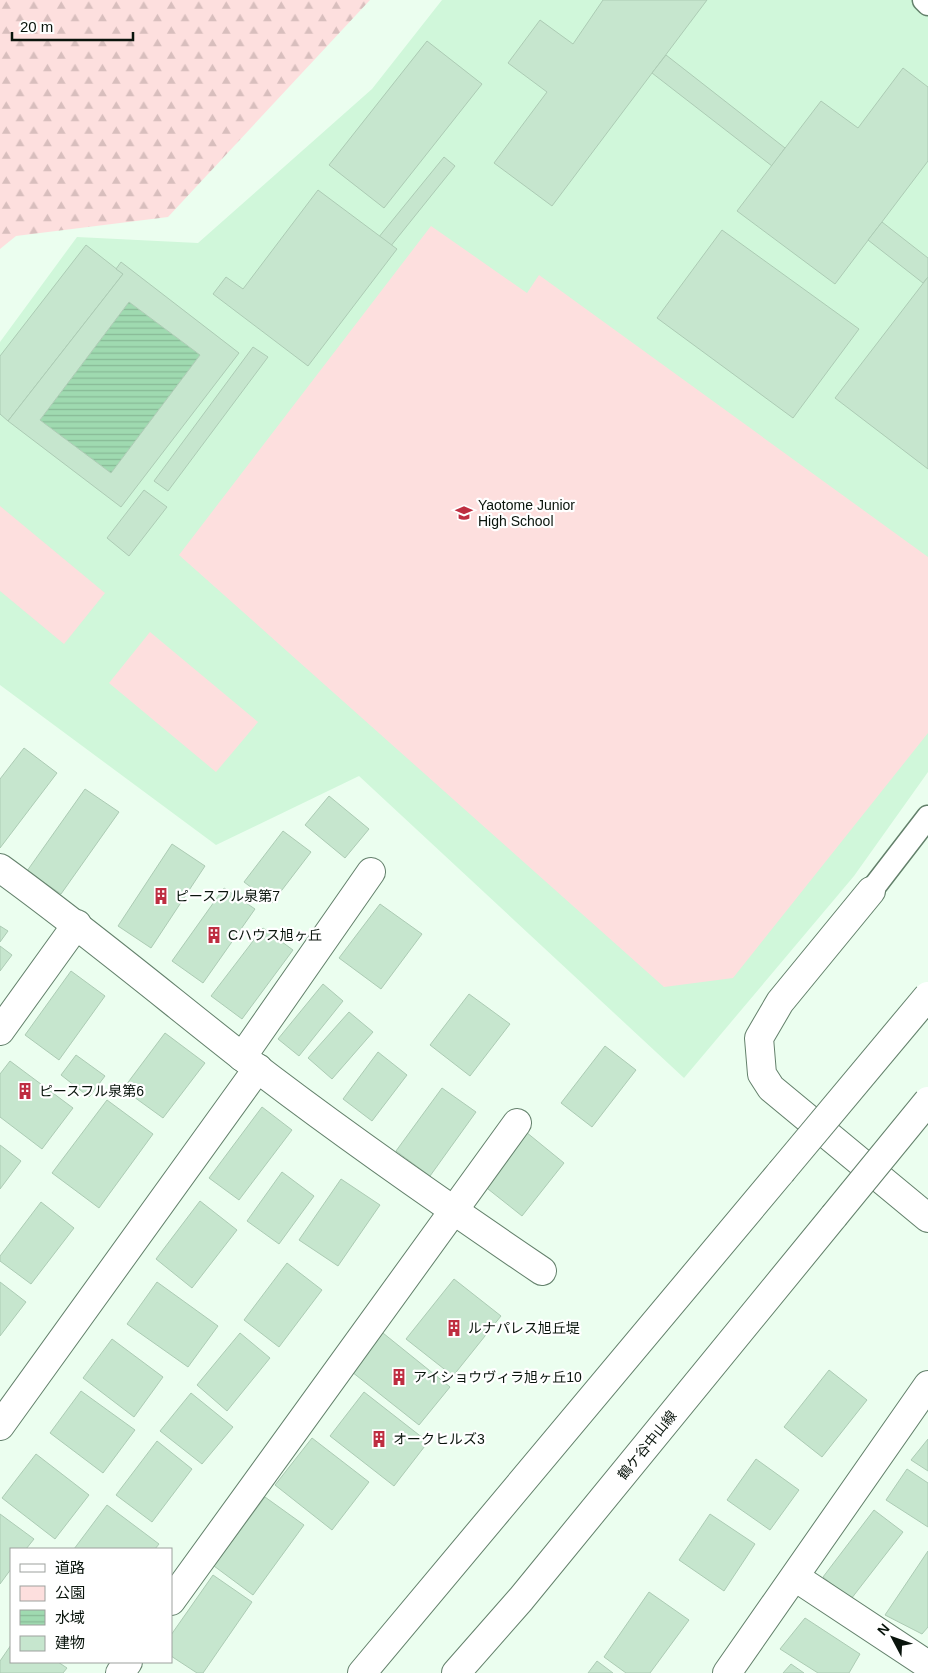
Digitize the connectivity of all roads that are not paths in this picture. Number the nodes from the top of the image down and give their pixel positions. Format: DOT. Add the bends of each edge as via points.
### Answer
graph roads {
  1 [pos="924,0"];
  2 [pos="928,4"];
  3 [pos="928,817"];
  4 [pos="0,868"];
  5 [pos="371,872"];
  6 [pos="871,891"];
  7 [pos="78,924"];
  8 [pos="928,996"];
  9 [pos="0,1031"];
  10 [pos="250,1062"];
  11 [pos="928,1101"];
  12 [pos="517,1123"];
  13 [pos="452,1210"];
  14 [pos="927,1215"];
  15 [pos="542,1271"];
  16 [pos="928,1386"];
  17 [pos="0,1426"];
  18 [pos="795,1577"];
  19 [pos="172,1600"];
  20 [pos="928,1664"];
  21 [pos="362,1673"];
  22 [pos="456,1673"];
  23 [pos="727,1673"];
  1 -- 2 [label="lane"];
  3 -- 6 [label="lane"];
  4 -- 7 [label="street"];
  5 -- 10 [label="street"];
  6 -- 14 [label="street" via="780,1002 759,1038 762,1074 771,1088"];
  7 -- 9 [label="street"];
  7 -- 10 [label="street"];
  8 -- 21 [label="street, bridge"];
  10 -- 13 [label="street"];
  10 -- 17 [label="street"];
  11 -- 22 [label="street, 鶴ケ谷中山線, bridge" via="521,1599"];
  12 -- 13 [label="street"];
  13 -- 15 [label="street"];
  13 -- 19 [label="street"];
  16 -- 18 [label="street"];
  18 -- 20 [label="street"];
  18 -- 23 [label="street"];
}
